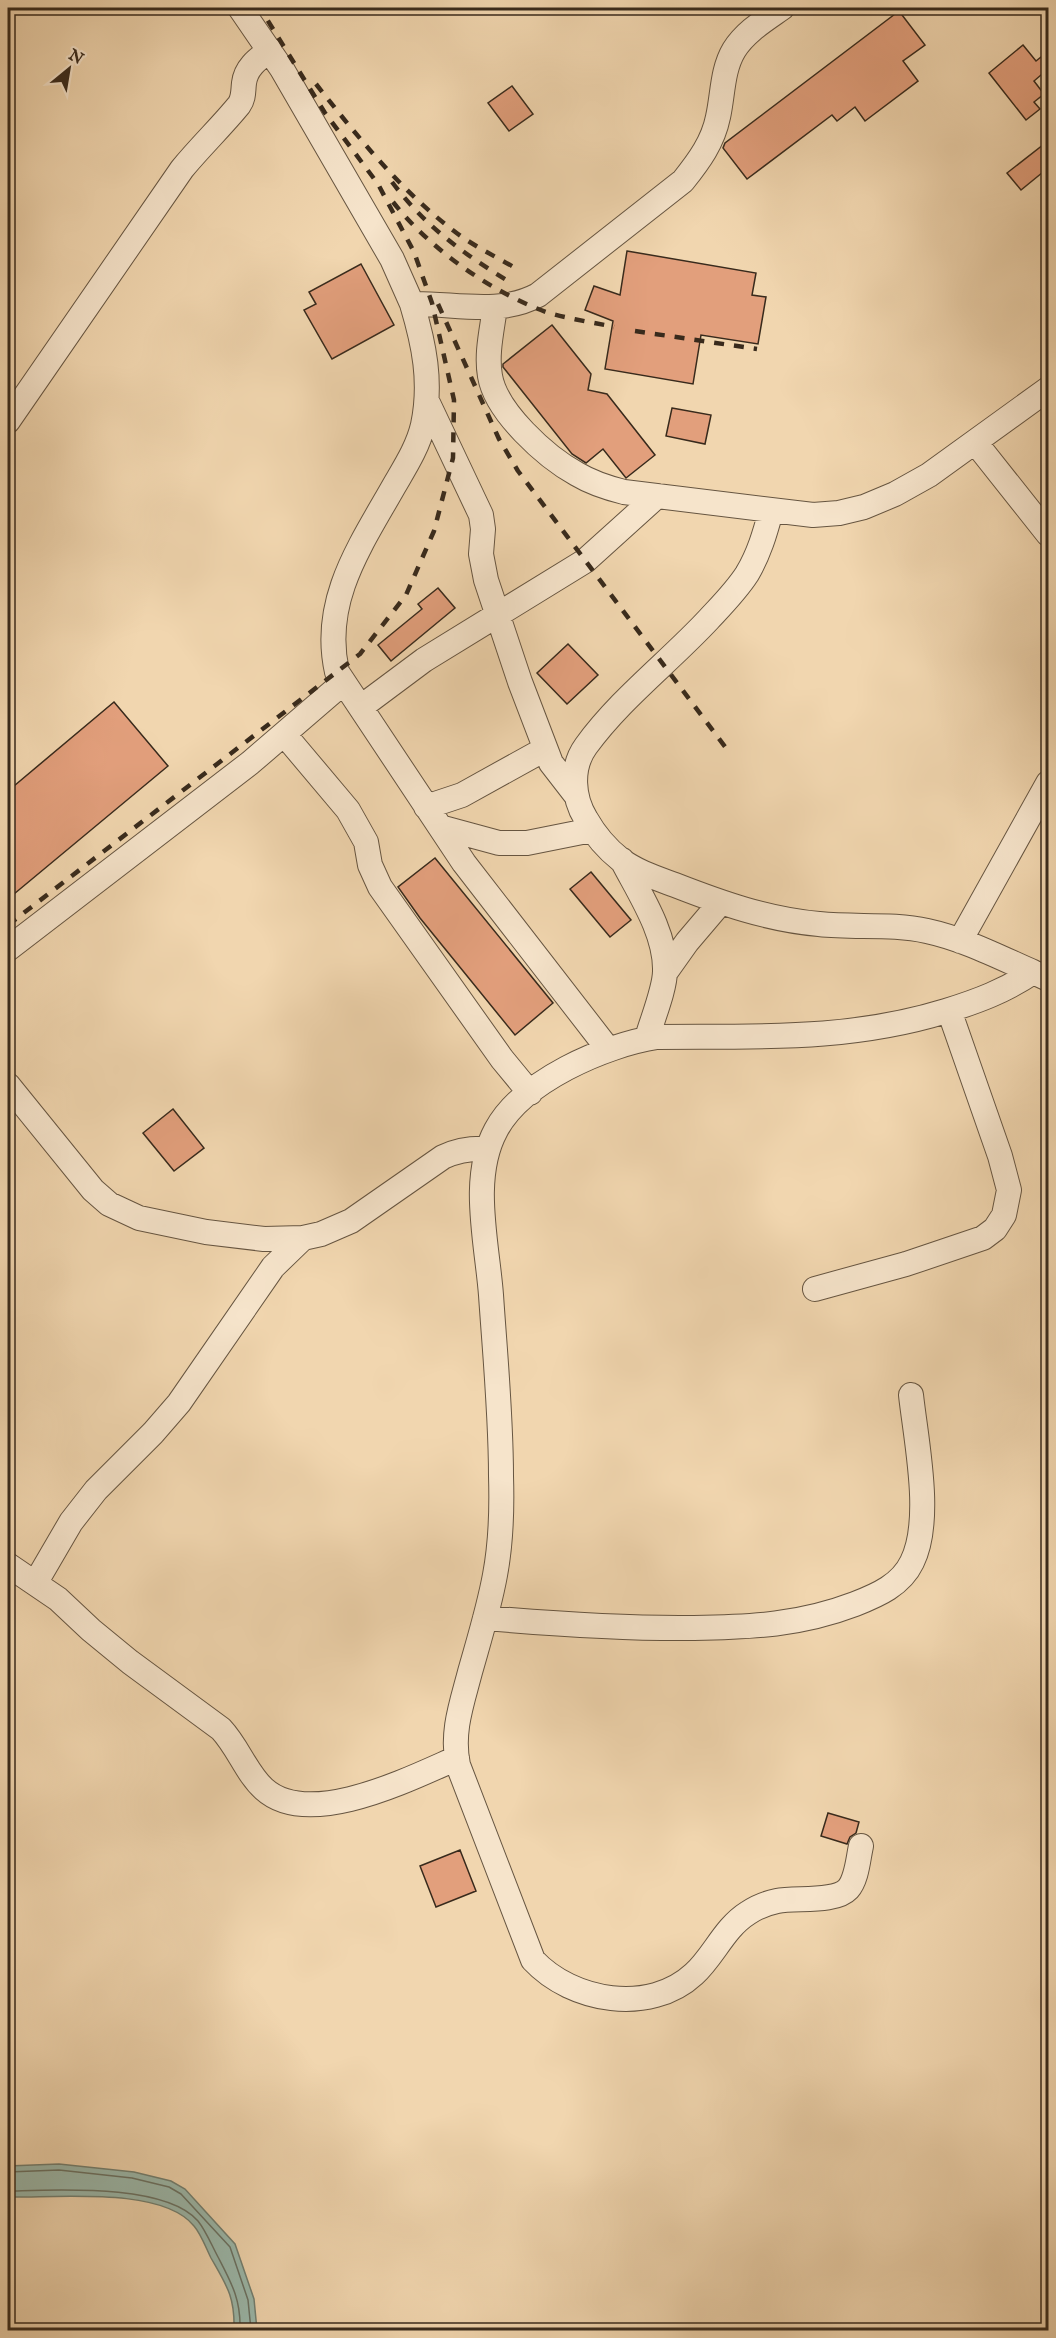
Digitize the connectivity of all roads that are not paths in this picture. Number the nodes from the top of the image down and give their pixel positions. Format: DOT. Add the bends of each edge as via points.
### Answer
graph roads {
  1 [pos="240,8"];
  2 [pos="782,8"];
  3 [pos="270,50"];
  4 [pos="412,304"];
  5 [pos="495,307"];
  6 [pos="1048,389"];
  7 [pos="427,401"];
  8 [pos="8,421"];
  9 [pos="975,442"];
  10 [pos="657,496"];
  11 [pos="771,511"];
  12 [pos="1048,534"];
  13 [pos="498,613"];
  14 [pos="343,683"];
  15 [pos="361,707"];
  16 [pos="284,734"];
  17 [pos="545,749"];
  18 [pos="1048,783"];
  19 [pos="575,794"];
  20 [pos="433,817"];
  21 [pos="592,830"];
  22 [pos="622,860"];
  23 [pos="721,902"];
  24 [pos="960,941"];
  25 [pos="8,949"];
  26 [pos="665,973"];
  27 [pos="1041,976"];
  28 [pos="949,1010"];
  29 [pos="647,1038"];
  30 [pos="608,1049"];
  31 [pos="8,1085"];
  32 [pos="530,1093"];
  33 [pos="488,1149"];
  34 [pos="303,1238"];
  35 [pos="815,1289"];
  36 [pos="911,1395"];
  37 [pos="8,1565"];
  38 [pos="36,1582"];
  39 [pos="485,1618"];
  40 [pos="457,1758"];
  41 [pos="861,1846"];
  1 -- 3 [label="lane"];
  2 -- 5 [label="lane" via="744,37 733,52 726,68 712,138 683,181 538,295 524,303"];
  3 -- 4 [label="lane" via="392,260"];
  3 -- 8 [label="lane" via="249,69 240,103 182,169"];
  4 -- 5 [label="lane"];
  4 -- 7 [label="lane" via="424,344"];
  5 -- 10 [label="lane" via="488,360 490,378 509,414 553,459 577,475 624,492"];
  6 -- 9 [label="lane"];
  7 -- 13 [label="lane" via="481,515 481,554"];
  7 -- 14 [label="lane" via="414,451 342,584 333,636 337,672"];
  9 -- 11 [label="lane" via="930,475 864,507 813,515"];
  9 -- 12 [label="lane"];
  10 -- 11 [label="lane"];
  10 -- 13 [label="lane" via="585,561"];
  11 -- 19 [label="lane" via="754,560 734,592 619,707 584,748"];
  13 -- 15 [label="lane" via="424,660"];
  13 -- 17 [label="lane"];
  14 -- 15 [label="lane"];
  14 -- 16 [label="lane"];
  15 -- 20 [label="lane"];
  16 -- 25 [label="lane" via="122,864"];
  16 -- 32 [label="lane" via="348,810 366,842 370,865 380,887"];
  17 -- 19 [label="lane"];
  17 -- 20 [label="lane" via="462,795"];
  18 -- 24 [label="lane"];
  19 -- 21 [label="lane"];
  20 -- 21 [label="lane" via="499,843 527,843"];
  20 -- 30 [label="lane"];
  21 -- 22 [label="lane"];
  22 -- 23 [label="lane" via="642,872"];
  22 -- 26 [label="lane" via="652,921 664,955"];
  23 -- 24 [label="lane" via="776,919 896,927"];
  23 -- 26 [label="lane"];
  24 -- 27 [label="lane"];
  26 -- 29 [label="lane"];
  27 -- 28 [label="lane"];
  28 -- 29 [label="lane" via="873,1029 820,1035"];
  28 -- 35 [label="lane" via="1000,1156 1009,1190 1005,1215 983,1238"];
  29 -- 30 [label="lane"];
  30 -- 32 [label="lane"];
  31 -- 34 [label="lane" via="93,1190 127,1214 218,1233 264,1239"];
  32 -- 33 [label="lane" via="503,1118"];
  33 -- 34 [label="lane" via="456,1151 443,1157 351,1221"];
  33 -- 39 [label="lane" via="483,1169 484,1213 501,1474 498,1552"];
  34 -- 38 [label="lane" via="273,1267 178,1403 71,1522"];
  36 -- 39 [label="lane" via="921,1520 912,1563 888,1589 840,1610 760,1627 638,1629"];
  37 -- 38 [label="lane"];
  38 -- 40 [label="lane" via="130,1662 221,1729 262,1787 281,1799 324,1804 347,1800 388,1788"];
  39 -- 40 [label="lane" via="456,1724"];
  40 -- 41 [label="lane" via="533,1960 556,1981 603,1997 628,1999 668,1992 696,1973 738,1920 764,1904 841,1894 852,1882"];
}
